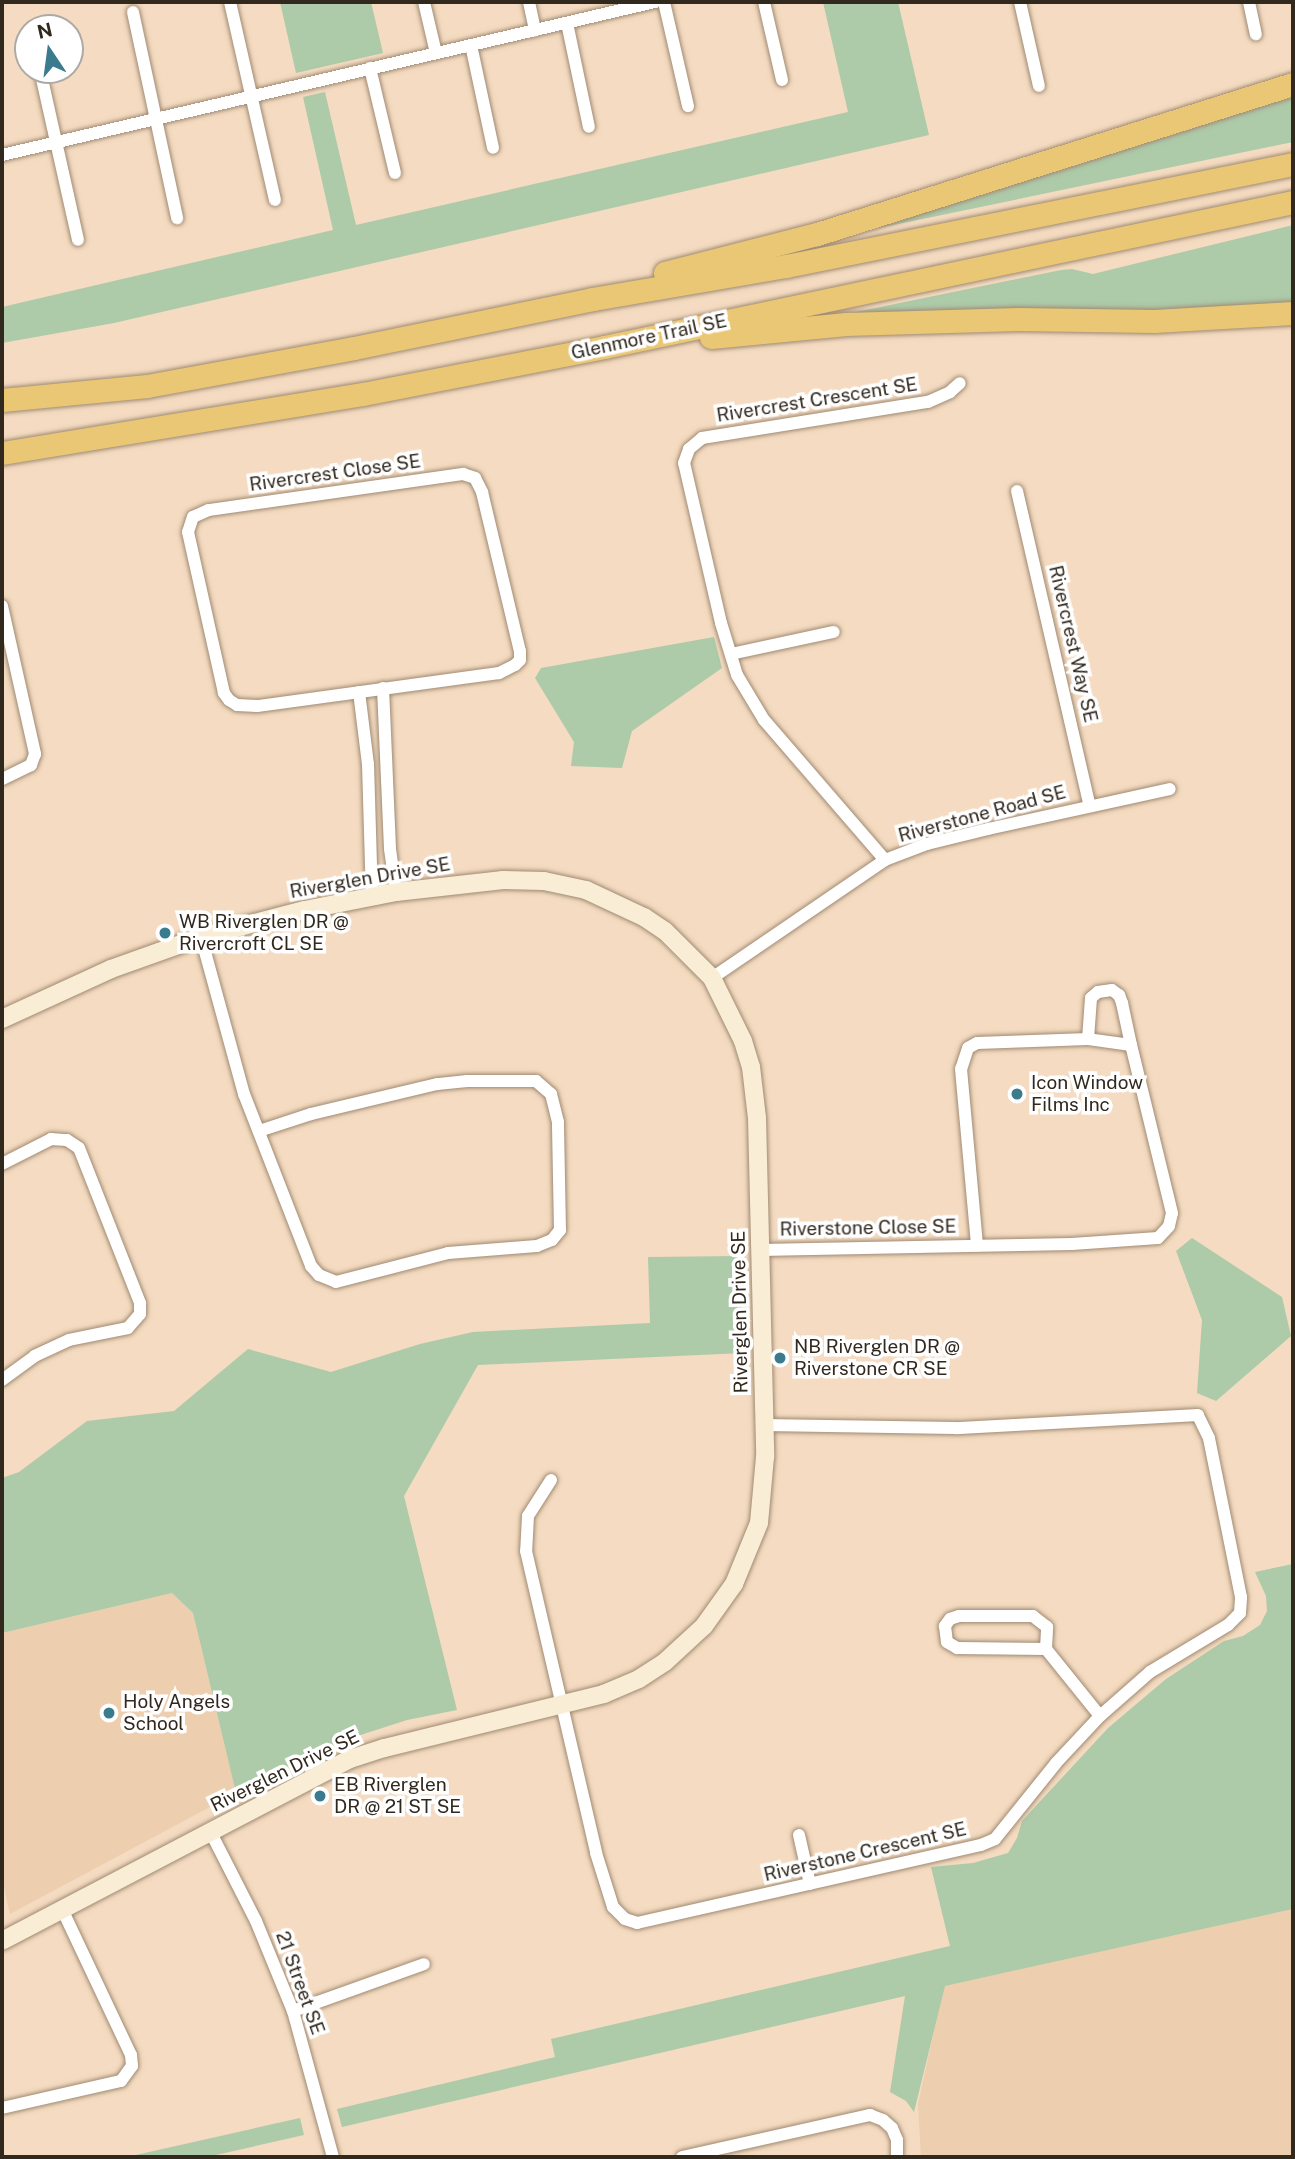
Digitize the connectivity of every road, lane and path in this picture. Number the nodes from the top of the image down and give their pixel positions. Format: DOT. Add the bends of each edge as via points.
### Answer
graph roads {
  1 [pos="230,2"];
  2 [pos="424,2"];
  3 [pos="528,2"];
  4 [pos="655,2"];
  5 [pos="664,2"];
  6 [pos="764,2"];
  7 [pos="1020,2"];
  8 [pos="1249,2"];
  9 [pos="631,5"];
  10 [pos="133,12"];
  11 [pos="568,23"];
  12 [pos="535,30"];
  13 [pos="1256,34"];
  14 [pos="471,45"];
  15 [pos="436,53"];
  16 [pos="370,68"];
  17 [pos="782,80"];
  18 [pos="43,84"];
  19 [pos="1293,84"];
  20 [pos="1039,86"];
  21 [pos="250,97"];
  22 [pos="688,106"];
  23 [pos="154,119"];
  24 [pos="589,127"];
  25 [pos="57,142"];
  26 [pos="493,148"];
  27 [pos="2,155"];
  28 [pos="1293,164"];
  29 [pos="395,173"];
  30 [pos="275,200"];
  31 [pos="1293,202"];
  32 [pos="177,218"];
  33 [pos="78,240"];
  34 [pos="593,299"];
  35 [pos="1292,313"];
  36 [pos="604,347"];
  37 [pos="960,383"];
  38 [pos="2,400"];
  39 [pos="2,453"];
  40 [pos="1017,491"];
  41 [pos="2,607"];
  42 [pos="834,632"];
  43 [pos="731,654"];
  44 [pos="383,688"];
  45 [pos="359,692"];
  46 [pos="2,779"];
  47 [pos="1171,789"];
  48 [pos="1090,806"];
  49 [pos="885,860"];
  50 [pos="396,892"];
  51 [pos="372,897"];
  52 [pos="201,937"];
  53 [pos="712,978"];
  54 [pos="2,1018"];
  55 [pos="1088,1039"];
  56 [pos="1131,1045"];
  57 [pos="259,1131"];
  58 [pos="2,1164"];
  59 [pos="977,1245"];
  60 [pos="760,1250"];
  61 [pos="2,1380"];
  62 [pos="764,1425"];
  63 [pos="551,1480"];
  64 [pos="1046,1649"];
  65 [pos="563,1705"];
  66 [pos="1100,1716"];
  67 [pos="210,1831"];
  68 [pos="799,1835"];
  69 [pos="810,1884"];
  70 [pos="62,1909"];
  71 [pos="2,1941"];
  72 [pos="424,1964"];
  73 [pos="293,2011"];
  74 [pos="2,2108"];
  75 [pos="333,2157"];
  76 [pos="682,2157"];
  77 [pos="897,2157"];
  1 -- 21 [label="street"];
  2 -- 15 [label="street"];
  3 -- 12 [label="street"];
  4 -- 9 [label="street"];
  5 -- 22 [label="street"];
  6 -- 17 [label="street"];
  7 -- 20 [label="street"];
  8 -- 13 [label="street"];
  9 -- 11 [label="street"];
  10 -- 23 [label="street"];
  11 -- 12 [label="street"];
  11 -- 24 [label="street"];
  12 -- 14 [label="street"];
  14 -- 15 [label="street"];
  14 -- 26 [label="street"];
  15 -- 16 [label="street"];
  16 -- 21 [label="street"];
  16 -- 29 [label="street"];
  18 -- 25 [label="street"];
  19 -- 34 [label="highway" via="817,234 643,279"];
  21 -- 23 [label="street"];
  21 -- 30 [label="street"];
  23 -- 25 [label="street"];
  23 -- 32 [label="street"];
  25 -- 27 [label="street"];
  25 -- 33 [label="street"];
  28 -- 34 [label="highway" via="786,266"];
  31 -- 36 [label="highway, Glenmore Trail SE"];
  34 -- 38 [label="highway" via="147,386"];
  35 -- 36 [label="highway" via="1154,321 1018,318 846,324"];
  36 -- 39 [label="highway, Glenmore Trail SE" via="363,394"];
  37 -- 43 [label="street, Rivercrest Crescent SE" via="928,402 712,436 689,449 684,469"];
  40 -- 48 [label="street, Rivercrest Way SE"];
  41 -- 46 [label="street" via="36,754 31,765"];
  42 -- 43 [label="street"];
  43 -- 49 [label="street, Rivercrest Crescent SE" via="737,675 759,713"];
  44 -- 45 [label="street, Rivercrest Close SE"];
  44 -- 45 [label="street, Rivercrest Close SE" via="499,673 520,660 475,478 463,474 209,510 193,517 188,532 229,700 257,706"];
  44 -- 50 [label="street"];
  45 -- 51 [label="street" via="367,753"];
  47 -- 48 [label="street, Riverstone Road SE"];
  48 -- 49 [label="street, Riverstone Road SE" via="927,844"];
  49 -- 53 [label="street, Riverstone Road SE"];
  50 -- 51 [label="street, Riverglen Drive SE"];
  50 -- 53 [label="street, Riverglen Drive SE" via="503,880 573,886 644,917 665,931"];
  51 -- 52 [label="street, Riverglen Drive SE"];
  52 -- 54 [label="street, Riverglen Drive SE" via="100,973"];
  52 -- 57 [label="street" via="228,1044"];
  53 -- 60 [label="street, Riverglen Drive SE" via="743,1041 755,1091"];
  55 -- 56 [label="street, Riverstone Close SE"];
  55 -- 56 [label="street, Riverstone Close SE" via="1091,998 1112,990 1122,1003"];
  55 -- 59 [label="street, Riverstone Close SE" via="977,1043 962,1059"];
  56 -- 59 [label="street, Riverstone Close SE" via="1172,1213 1165,1232 1150,1240"];
  57 -- 57 [label="street" via="437,1084 536,1081 551,1094 558,1122 560,1230 545,1244 448,1253 336,1282 324,1280 312,1266"];
  58 -- 61 [label="street" via="51,1139 67,1140 79,1148 140,1303 140,1314 128,1328 69,1340 35,1356"];
  59 -- 60 [label="street, Riverstone Close SE"];
  60 -- 62 [label="street, Riverglen Drive SE"];
  62 -- 65 [label="street, Riverglen Drive SE" via="759,1523 744,1563 718,1608 684,1646 639,1679"];
  62 -- 66 [label="street, Riverstone Crescent SE" via="955,1428 1198,1415 1209,1438 1241,1608 1233,1622 1150,1672"];
  63 -- 65 [label="street, Riverstone Crescent SE" via="528,1516 526,1551"];
  64 -- 64 [label="street" via="1047,1628 1033,1616 959,1615 945,1626 947,1642 957,1648"];
  64 -- 66 [label="street"];
  65 -- 67 [label="street, Riverglen Drive SE" via="348,1760"];
  65 -- 69 [label="street, Riverstone Crescent SE" via="596,1853 613,1907 625,1919 650,1922"];
  66 -- 69 [label="street, Riverstone Crescent SE" via="995,1839"];
  67 -- 70 [label="street, Riverglen Drive SE"];
  67 -- 73 [label="street, 21 Street SE" via="256,1921"];
  68 -- 69 [label="street"];
  70 -- 71 [label="street, Riverglen Drive SE"];
  70 -- 74 [label="street" via="131,2055 132,2066 121,2081"];
  72 -- 73 [label="street"];
  73 -- 75 [label="street, 21 Street SE"];
  76 -- 77 [label="street" via="870,2115 892,2129"];
}
